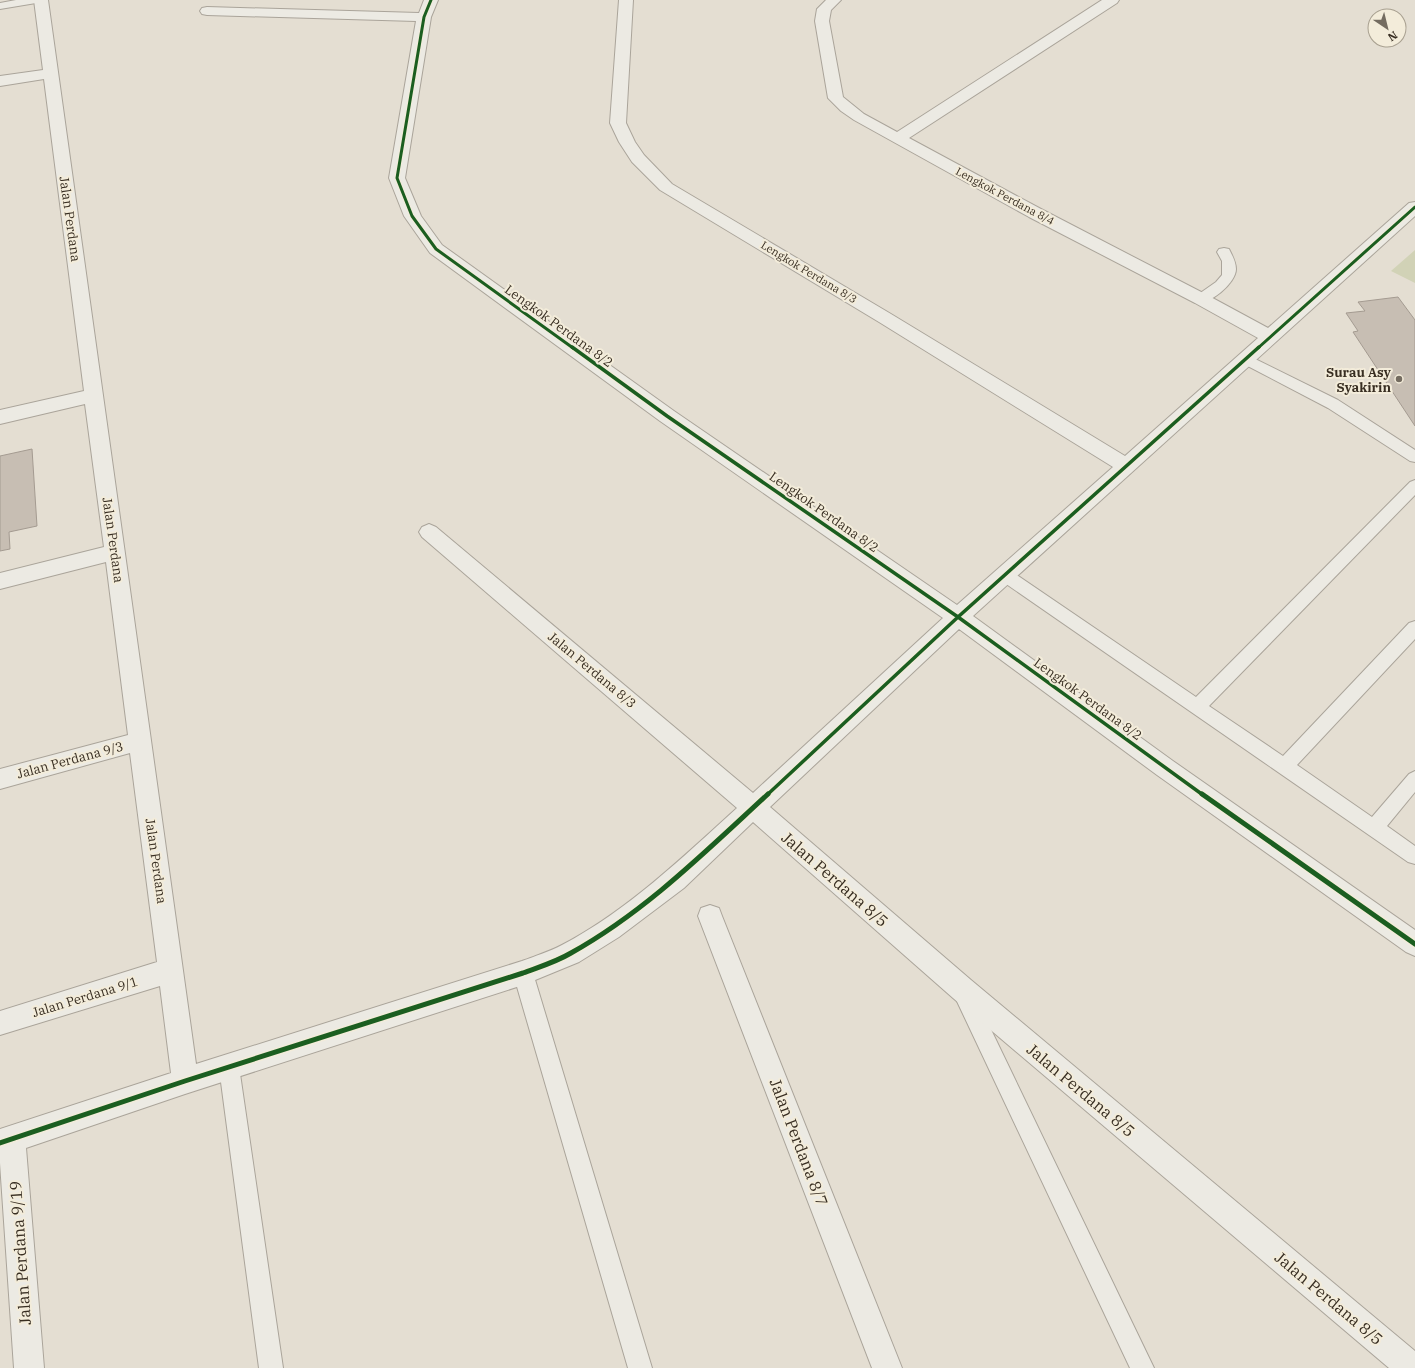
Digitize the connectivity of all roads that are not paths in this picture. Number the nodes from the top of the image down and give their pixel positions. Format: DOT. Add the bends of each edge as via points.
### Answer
graph roads {
  1 [pos="36,0"];
  2 [pos="41,0"];
  3 [pos="431,0"];
  4 [pos="626,0"];
  5 [pos="834,0"];
  6 [pos="1112,0"];
  7 [pos="0,6"];
  8 [pos="207,11"];
  9 [pos="424,17"];
  10 [pos="51,72"];
  11 [pos="0,82"];
  12 [pos="898,138"];
  13 [pos="1415,207"];
  14 [pos="1224,252"];
  15 [pos="1201,299"];
  16 [pos="1270,337"];
  17 [pos="1245,359"];
  18 [pos="94,395"];
  19 [pos="0,417"];
  20 [pos="1415,457"];
  21 [pos="1126,466"];
  22 [pos="1415,486"];
  23 [pos="429,532"];
  24 [pos="115,552"];
  25 [pos="1005,575"];
  26 [pos="0,581"];
  27 [pos="958,617"];
  28 [pos="1415,628"];
  29 [pos="1197,707"];
  30 [pos="140,741"];
  31 [pos="1284,766"];
  32 [pos="0,779"];
  33 [pos="1415,779"];
  34 [pos="754,808"];
  35 [pos="1374,828"];
  36 [pos="1415,856"];
  37 [pos="710,916"];
  38 [pos="1415,944"];
  39 [pos="171,970"];
  40 [pos="523,973"];
  41 [pos="962,990"];
  42 [pos="0,1023"];
  43 [pos="229,1067"];
  44 [pos="185,1081"];
  45 [pos="6,1141"];
  46 [pos="29,1368"];
  47 [pos="271,1368"];
  48 [pos="640,1368"];
  49 [pos="887,1368"];
  50 [pos="1142,1368"];
  51 [pos="1412,1368"];
  1 -- 7 [label="lane"];
  2 -- 10 [label="street, Jalan Perdana"];
  3 -- 9 [label="street, Lengkok Perdana 8/2"];
  4 -- 21 [label="street, Lengkok Perdana 8/3" via="618,123 625,140 647,171 666,187"];
  5 -- 12 [label="street, Lengkok Perdana 8/4" via="824,9 822,22 836,98 859,117"];
  6 -- 12 [label="street"];
  8 -- 9 [label="street"];
  9 -- 27 [label="street, Lengkok Perdana 8/2" via="397,178 405,204 417,226 436,249 667,416"];
  10 -- 11 [label="street"];
  10 -- 18 [label="street, Jalan Perdana"];
  12 -- 15 [label="street, Lengkok Perdana 8/4"];
  13 -- 16 [label="street"];
  14 -- 15 [label="lane" via="1231,270 1226,281"];
  15 -- 16 [label="street, Lengkok Perdana 8/4"];
  16 -- 17 [label="street"];
  17 -- 20 [label="lane" via="1333,404"];
  17 -- 21 [label="street"];
  18 -- 19 [label="street"];
  18 -- 24 [label="street, Jalan Perdana"];
  21 -- 25 [label="street"];
  22 -- 29 [label="lane"];
  23 -- 34 [label="street, Jalan Perdana 8/3"];
  24 -- 26 [label="street"];
  24 -- 30 [label="street, Jalan Perdana"];
  25 -- 27 [label="street"];
  25 -- 29 [label="lane"];
  27 -- 34 [label="street"];
  27 -- 38 [label="street, Lengkok Perdana 8/2" via="1165,768"];
  28 -- 31 [label="lane"];
  29 -- 31 [label="lane"];
  30 -- 32 [label="street, Jalan Perdana 9/3"];
  30 -- 39 [label="street, Jalan Perdana"];
  31 -- 35 [label="lane"];
  33 -- 35 [label="lane"];
  34 -- 40 [label="street" via="675,880 610,929 570,954"];
  34 -- 41 [label="street, Jalan Perdana 8/5"];
  35 -- 36 [label="lane"];
  37 -- 49 [label="street, Jalan Perdana 8/7"];
  39 -- 42 [label="street, Jalan Perdana 9/1"];
  39 -- 44 [label="street, Jalan Perdana"];
  40 -- 43 [label="street"];
  40 -- 48 [label="lane"];
  41 -- 50 [label="lane"];
  41 -- 51 [label="street, Jalan Perdana 8/5"];
  43 -- 44 [label="street"];
  43 -- 47 [label="lane"];
  44 -- 45 [label="street"];
  45 -- 46 [label="street, Jalan Perdana 9/19"];
}
